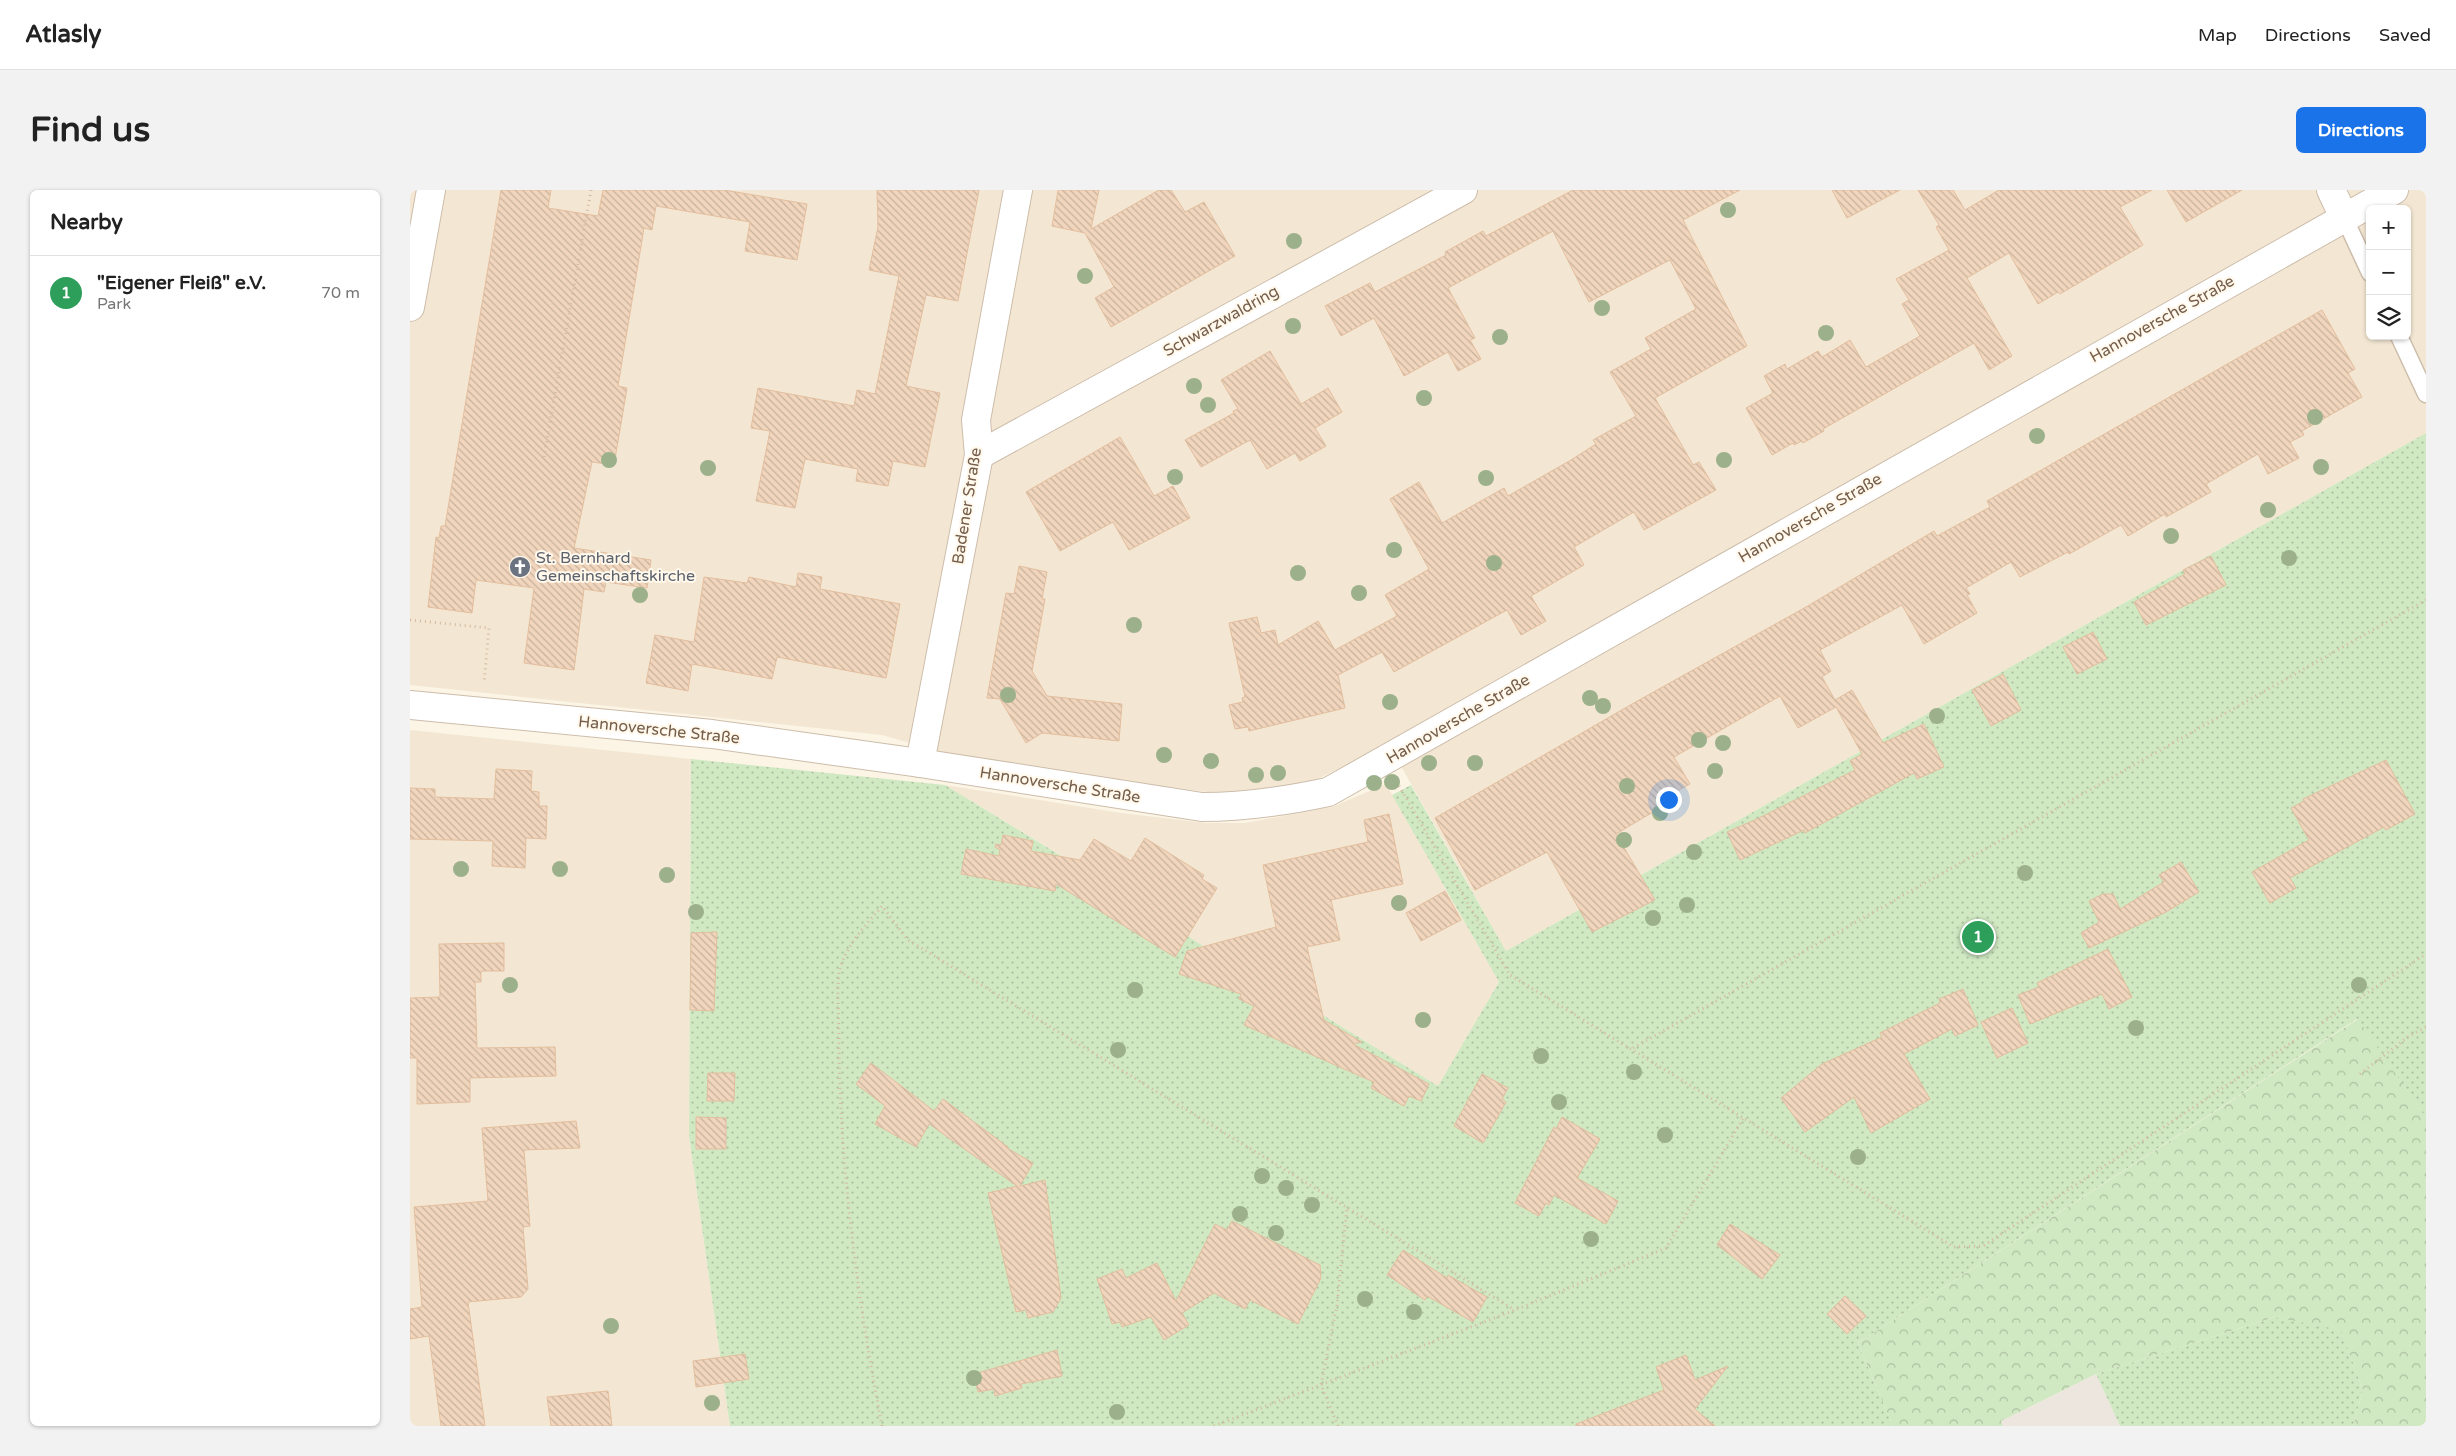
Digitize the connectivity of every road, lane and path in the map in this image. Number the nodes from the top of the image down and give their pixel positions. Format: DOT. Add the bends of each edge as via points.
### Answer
graph roads {
  1 [pos="432,190"];
  2 [pos="591,190"];
  3 [pos="1018,190"];
  4 [pos="1463,190"];
  5 [pos="2331,190"];
  6 [pos="2394,190"];
  7 [pos="2344,217"];
  8 [pos="2366,264"];
  9 [pos="410,307"];
  10 [pos="2401,340"];
  11 [pos="2426,394"];
  12 [pos="979,455"];
  13 [pos="544,457"];
  14 [pos="2426,600"];
  15 [pos="410,620"];
  16 [pos="410,705"];
  17 [pos="481,712"];
  18 [pos="920,763"];
  19 [pos="1401,791"];
  20 [pos="2426,954"];
  21 [pos="2426,1027"];
  22 [pos="1632,1049"];
  23 [pos="2360,1074"];
  24 [pos="1744,1117"];
  25 [pos="1347,1207"];
  26 [pos="1515,1310"];
  27 [pos="1321,1385"];
  28 [pos="882,1426"];
  29 [pos="1214,1426"];
  30 [pos="1338,1426"];
  1 -- 9 [label="street"];
  2 -- 13 [label="path"];
  3 -- 12 [label="street, Badener Straße" via="976,420"];
  4 -- 12 [label="street, Schwarzwaldring"];
  5 -- 7 [label="street"];
  6 -- 7 [label="street, Hannoversche Straße"];
  7 -- 8 [label="lane"];
  7 -- 18 [label="street, Hannoversche Straße" via="1328,792 1241,807 1202,807"];
  10 -- 11 [label="lane"];
  12 -- 18 [label="street, Badener Straße"];
  14 -- 22 [label="path"];
  15 -- 17 [label="path" via="489,628"];
  16 -- 17 [label="street, Hannoversche Straße"];
  17 -- 18 [label="street, Hannoversche Straße" via="712,734"];
  19 -- 22 [label="path" via="1510,976"];
  20 -- 24 [label="path" via="1983,1246 1954,1247"];
  21 -- 23 [label="path" via="2409,1036"];
  22 -- 24 [label="path"];
  24 -- 26 [label="path" via="1666,1248"];
  25 -- 26 [label="path"];
  25 -- 27 [label="path" via="1337,1305"];
  25 -- 28 [label="path" via="908,940 882,906 850,945 840,970 839,1084 850,1210"];
  26 -- 27 [label="path"];
  27 -- 29 [label="path"];
  27 -- 30 [label="path"];
}
